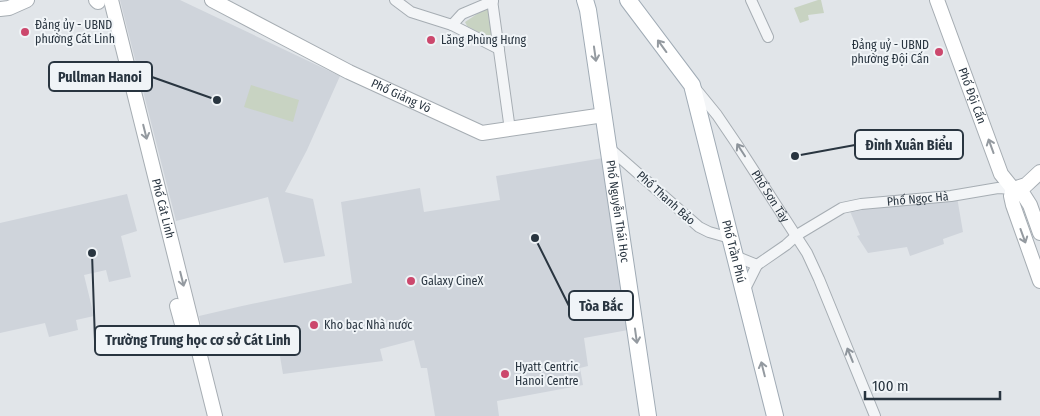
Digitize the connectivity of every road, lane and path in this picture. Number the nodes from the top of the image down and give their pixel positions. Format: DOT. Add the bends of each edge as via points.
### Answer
graph roads {
  1 [pos="8,0"];
  2 [pos="26,0"];
  3 [pos="212,0"];
  4 [pos="395,0"];
  5 [pos="628,0"];
  6 [pos="751,0"];
  7 [pos="938,0"];
  8 [pos="102,1"];
  9 [pos="493,1"];
  10 [pos="588,2"];
  11 [pos="0,9"];
  12 [pos="452,25"];
  13 [pos="768,37"];
  14 [pos="500,49"];
  15 [pos="692,85"];
  16 [pos="604,115"];
  17 [pos="510,130"];
  18 [pos="608,147"];
  19 [pos="1040,172"];
  20 [pos="1013,189"];
  21 [pos="1040,233"];
  22 [pos="797,235"];
  23 [pos="730,238"];
  24 [pos="735,256"];
  25 [pos="757,265"];
  26 [pos="1040,281"];
  27 [pos="744,291"];
  28 [pos="182,304"];
  29 [pos="206,416"];
  30 [pos="215,416"];
  31 [pos="648,416"];
  32 [pos="775,416"];
  33 [pos="875,416"];
  1 -- 11 [label="street"];
  2 -- 11 [label="street"];
  3 -- 17 [label="street, Phố Giảng Võ" via="349,72 478,132"];
  4 -- 12 [label="street" via="411,12"];
  15 -- 5 [label="main road, Phố Sơn Tây, one-way"];
  6 -- 13 [label="street"];
  20 -- 7 [label="street, Phố Đội Cấn, one-way" via="1001,174"];
  8 -- 28 [label="street, Phố Cát Linh, one-way"];
  9 -- 12 [label="street" via="462,14"];
  9 -- 14 [label="street"];
  10 -- 16 [label="main road, Phố Nguyễn Thái Học, one-way"];
  12 -- 14 [label="street"];
  14 -- 17 [label="street"];
  22 -- 15 [label="street, Phố Sơn Tây, one-way" via="717,115"];
  15 -- 23 [label="main road, Phố Trần Phú"];
  16 -- 17 [label="street, Phố Giảng Võ"];
  16 -- 18 [label="main road, Phố Nguyễn Thái Học"];
  18 -- 23 [label="street, Phố Thanh Bảo" via="699,227"];
  18 -- 31 [label="main road, Phố Nguyễn Thái Học, one-way"];
  19 -- 20 [label="street, Phố Ngọc Hà" via="1026,185"];
  20 -- 21 [label="street, Phố Đội Cấn" via="1023,194 1030,205"];
  20 -- 22 [label="street, Phố Ngọc Hà" via="850,205"];
  20 -- 26 [label="street, one-way" via="1012,205"];
  22 -- 25 [label="street"];
  33 -- 22 [label="street, Phố Sơn Tây, one-way" via="819,279"];
  23 -- 24 [label="main road, Phố Trần Phú"];
  24 -- 25 [label="street"];
  24 -- 27 [label="main road, Phố Trần Phú"];
  25 -- 27 [label="street"];
  32 -- 27 [label="main road, Phố Trần Phú, one-way"];
  28 -- 29 [label="street, Phố Cát Linh"];
  28 -- 30 [label="street, Phố Cát Linh"];
}
